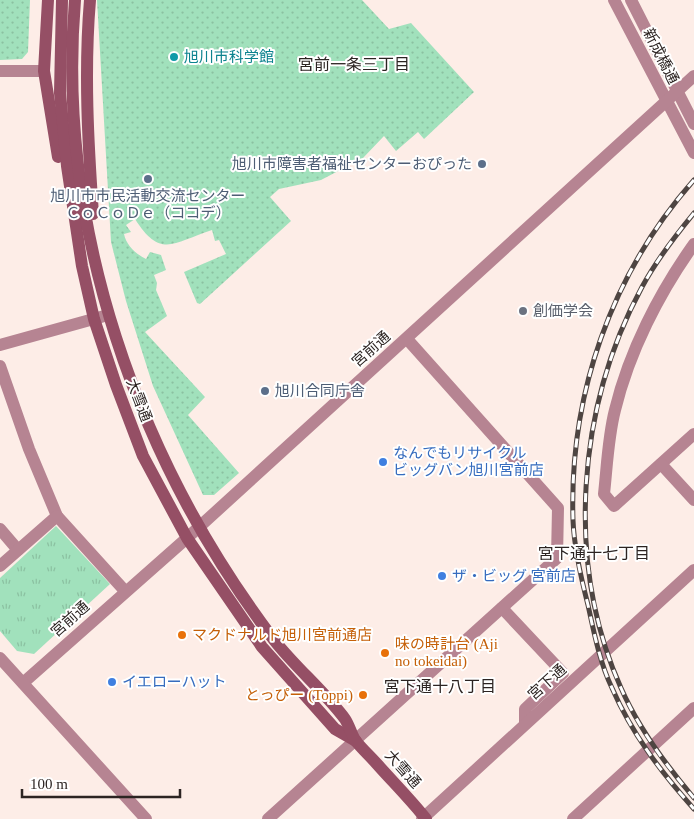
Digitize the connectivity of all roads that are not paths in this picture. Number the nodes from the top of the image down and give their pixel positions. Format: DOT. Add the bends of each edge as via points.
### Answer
graph roads {
  1 [pos="48,0"];
  2 [pos="62,0"];
  3 [pos="75,0"];
  4 [pos="90,0"];
  5 [pos="614,0"];
  6 [pos="631,0"];
  7 [pos="0,71"];
  8 [pos="44,71"];
  9 [pos="694,76"];
  10 [pos="677,91"];
  11 [pos="666,101"];
  12 [pos="694,124"];
  13 [pos="694,154"];
  14 [pos="694,244"];
  15 [pos="82,266"];
  16 [pos="107,309"];
  17 [pos="94,319"];
  18 [pos="407,339"];
  19 [pos="0,345"];
  20 [pos="0,366"];
  21 [pos="694,434"];
  22 [pos="661,464"];
  23 [pos="694,500"];
  24 [pos="56,516"];
  25 [pos="198,527"];
  26 [pos="0,530"];
  27 [pos="186,538"];
  28 [pos="18,550"];
  29 [pos="0,566"];
  30 [pos="694,570"];
  31 [pos="125,591"];
  32 [pos="502,608"];
  33 [pos="0,658"];
  34 [pos="23,683"];
  35 [pos="694,708"];
  36 [pos="525,724"];
  37 [pos="356,741"];
  38 [pos="424,818"];
  39 [pos="146,819"];
  40 [pos="268,819"];
  41 [pos="573,819"];
  1 -- 8 [label="main road"];
  2 -- 15 [label="main road, 大雪通" via="60,93"];
  3 -- 16 [label="main road, 大雪通" via="72,36 74,114 82,194"];
  4 -- 16 [label="main road" via="88,119 95,236"];
  5 -- 11 [label="street, 新成橋通"];
  6 -- 10 [label="street, 新成橋通"];
  7 -- 8 [label="street"];
  8 -- 15 [label="main road" via="63,183"];
  9 -- 10 [label="street, 宮前通"];
  10 -- 11 [label="street, 宮前通"];
  10 -- 12 [label="street, 新成橋通"];
  11 -- 13 [label="street, 新成橋通"];
  11 -- 18 [label="street, 宮前通"];
  14 -- 22 [label="street" via="666,286 627,368 614,412 604,494 614,506"];
  15 -- 17 [label="main road, 大雪通"];
  16 -- 17 [label="street"];
  16 -- 25 [label="main road, 大雪通" via="148,423"];
  17 -- 19 [label="street"];
  17 -- 27 [label="main road, 大雪通" via="143,456"];
  18 -- 25 [label="street, 宮前通"];
  18 -- 32 [label="street" via="558,508 557,558"];
  20 -- 24 [label="street"];
  21 -- 22 [label="street"];
  22 -- 23 [label="street"];
  24 -- 28 [label="street"];
  24 -- 31 [label="street"];
  25 -- 27 [label="street, 宮前通"];
  25 -- 37 [label="main road, 大雪通" via="275,641 345,720"];
  26 -- 28 [label="street"];
  27 -- 31 [label="street, 宮前通"];
  27 -- 37 [label="main road, 大雪通" via="262,647 335,729"];
  28 -- 29 [label="street"];
  30 -- 36 [label="street, 宮下通"];
  31 -- 34 [label="street, 宮前通"];
  32 -- 36 [label="street" via="564,673 526,709"];
  32 -- 37 [label="street"];
  33 -- 34 [label="street"];
  34 -- 39 [label="street"];
  35 -- 41 [label="street"];
  36 -- 38 [label="street, 宮下通"];
  37 -- 38 [label="main road, 大雪通"];
  37 -- 40 [label="street"];
}
